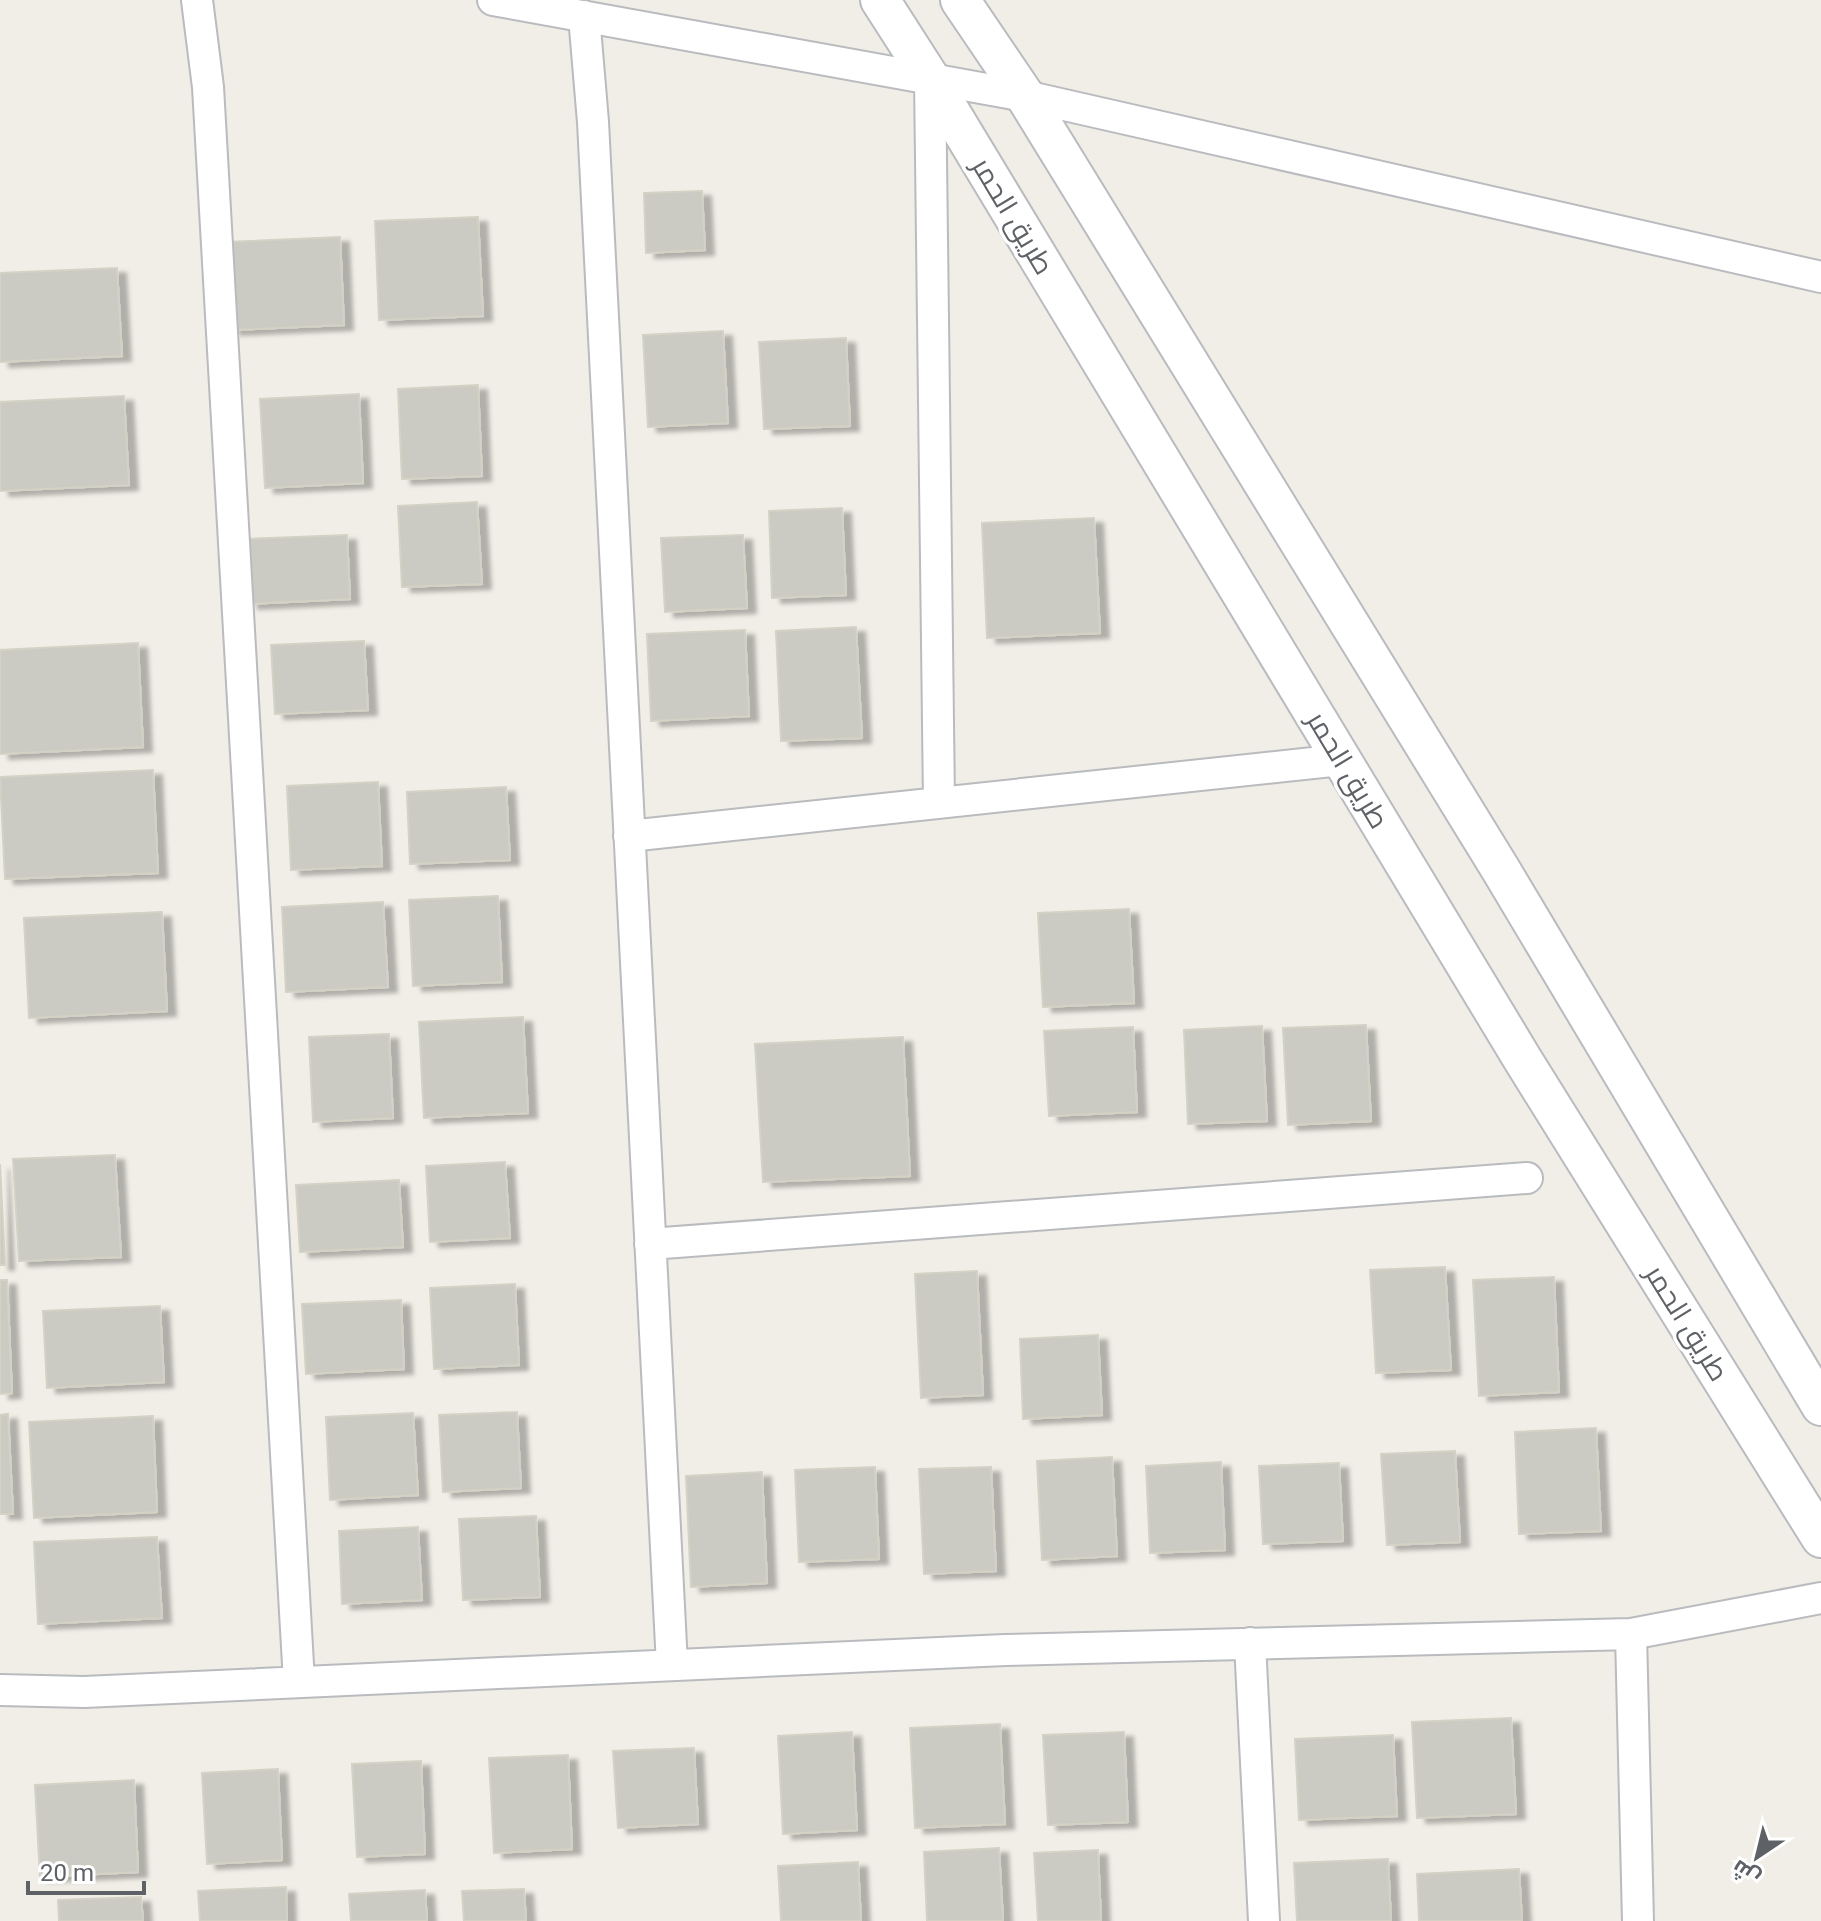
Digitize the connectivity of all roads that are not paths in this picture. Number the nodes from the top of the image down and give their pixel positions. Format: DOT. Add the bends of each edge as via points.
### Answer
graph roads {
  1 [pos="197,0"];
  2 [pos="493,0"];
  3 [pos="880,0"];
  4 [pos="960,0"];
  5 [pos="584,16"];
  6 [pos="930,78"];
  7 [pos="1025,96"];
  8 [pos="1821,277"];
  9 [pos="1341,760"];
  10 [pos="939,803"];
  11 [pos="629,836"];
  12 [pos="1527,1178"];
  13 [pos="650,1244"];
  14 [pos="1821,1406"];
  15 [pos="1821,1538"];
  16 [pos="1821,1598"];
  17 [pos="1631,1634"];
  18 [pos="1250,1643"];
  19 [pos="672,1665"];
  20 [pos="299,1682"];
  21 [pos="0,1690"];
  22 [pos="1264,1921"];
  23 [pos="1638,1921"];
  1 -- 20 [label="street" via="208,87"];
  2 -- 5 [label="street"];
  3 -- 6 [label="street, طريق الحمر"];
  4 -- 7 [label="street"];
  5 -- 6 [label="street"];
  5 -- 11 [label="street"];
  6 -- 7 [label="street"];
  6 -- 9 [label="street, طريق الحمر"];
  6 -- 10 [label="street"];
  7 -- 8 [label="street"];
  7 -- 14 [label="street" via="1493,856"];
  9 -- 10 [label="street"];
  9 -- 15 [label="street, طريق الحمر"];
  10 -- 11 [label="street"];
  11 -- 13 [label="street"];
  12 -- 13 [label="street"];
  13 -- 19 [label="street"];
  16 -- 17 [label="street"];
  17 -- 18 [label="street"];
  17 -- 23 [label="street"];
  18 -- 19 [label="street"];
  18 -- 22 [label="street"];
  19 -- 20 [label="street"];
  20 -- 21 [label="street" via="84,1692"];
}
